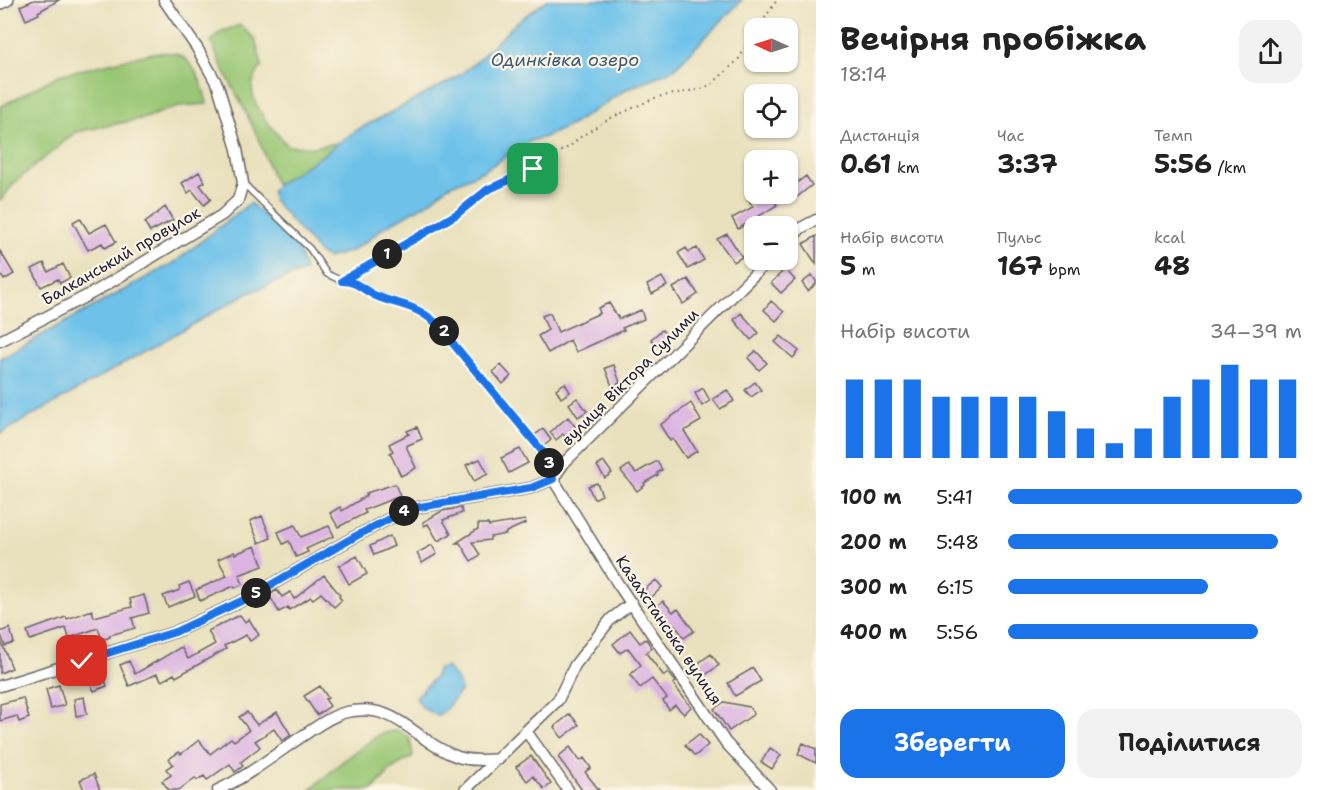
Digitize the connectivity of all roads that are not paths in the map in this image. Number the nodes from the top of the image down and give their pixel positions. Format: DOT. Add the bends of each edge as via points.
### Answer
graph roads {
  1 [pos="8,0"];
  2 [pos="164,0"];
  3 [pos="0,4"];
  4 [pos="243,183"];
  5 [pos="816,220"];
  6 [pos="798,231"];
  7 [pos="760,270"];
  8 [pos="0,341"];
  9 [pos="553,479"];
  10 [pos="632,603"];
  11 [pos="0,686"];
  12 [pos="526,731"];
  13 [pos="499,759"];
  14 [pos="218,790"];
  15 [pos="465,790"];
  16 [pos="568,790"];
  17 [pos="770,790"];
  1 -- 3 [label="street"];
  2 -- 4 [label="street" via="218,86"];
  4 -- 8 [label="street, Балканський провулок" via="238,201 222,215 96,291"];
  4 -- 9 [label="lane" via="310,249 327,274 422,311 436,323 547,457"];
  5 -- 6 [label="street"];
  7 -- 9 [label="street, вулиця Віктора Сулими" via="564,463"];
  9 -- 10 [label="street, Казахстанська вулиця"];
  9 -- 11 [label="street" via="531,488 408,509 250,597 175,632"];
  10 -- 12 [label="street" via="611,619 575,664 558,700"];
  10 -- 17 [label="street, Казахстанська вулиця" via="726,743"];
  12 -- 13 [label="street"];
  12 -- 16 [label="street"];
  13 -- 14 [label="street" via="459,757 388,713 366,709 345,712 326,721"];
  13 -- 15 [label="street"];
}
